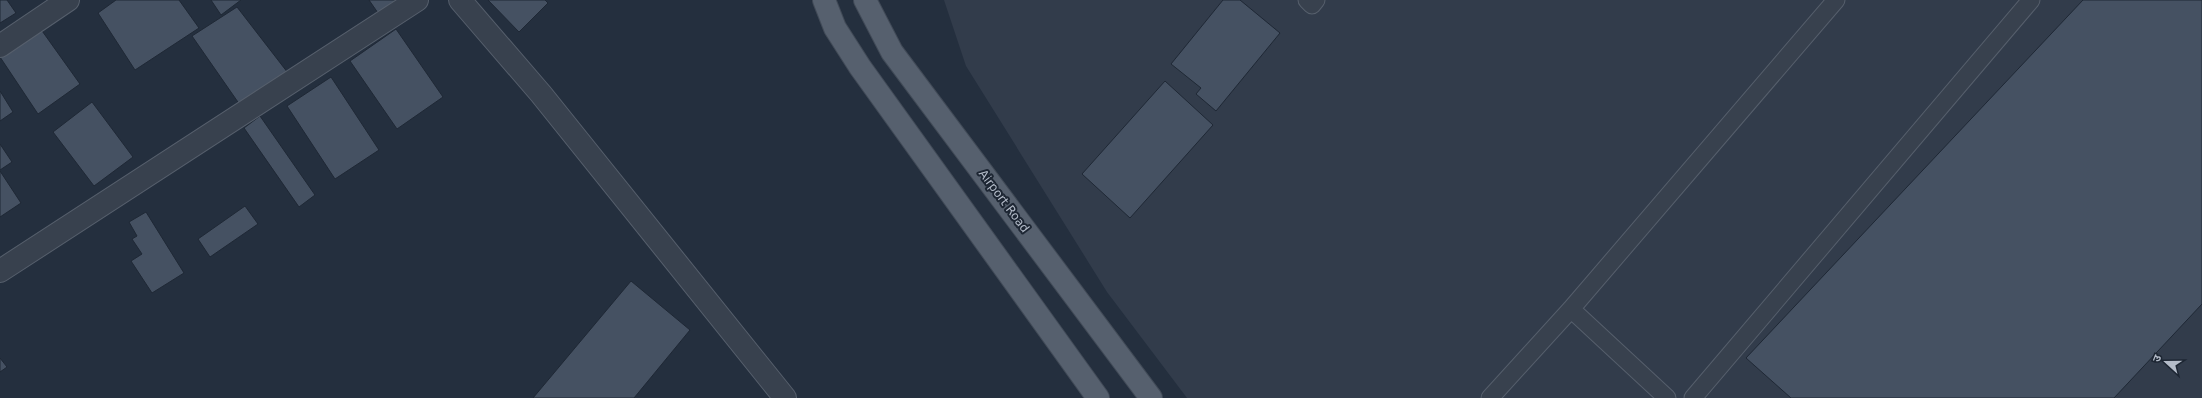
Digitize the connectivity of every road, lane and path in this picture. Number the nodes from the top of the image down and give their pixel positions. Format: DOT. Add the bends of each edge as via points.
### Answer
graph roads {
  1 [pos="68,0"];
  2 [pos="417,0"];
  3 [pos="460,0"];
  4 [pos="824,0"];
  5 [pos="864,0"];
  6 [pos="1307,0"];
  7 [pos="1316,0"];
  8 [pos="1836,0"];
  9 [pos="2031,0"];
  10 [pos="0,46"];
  11 [pos="0,271"];
  12 [pos="1571,309"];
  13 [pos="785,398"];
  14 [pos="1098,398"];
  15 [pos="1151,398"];
  16 [pos="1490,398"];
  17 [pos="1667,398"];
  18 [pos="1693,398"];
  1 -- 10 [label="street"];
  2 -- 11 [label="street"];
  3 -- 13 [label="street" via="541,94"];
  4 -- 14 [label="main road" via="836,28 860,67"];
  5 -- 15 [label="main road, Airport Road" via="892,52"];
  6 -- 7 [label="lane" via="1312,5"];
  8 -- 12 [label="lane"];
  9 -- 18 [label="lane"];
  12 -- 16 [label="lane"];
  12 -- 17 [label="lane"];
}
